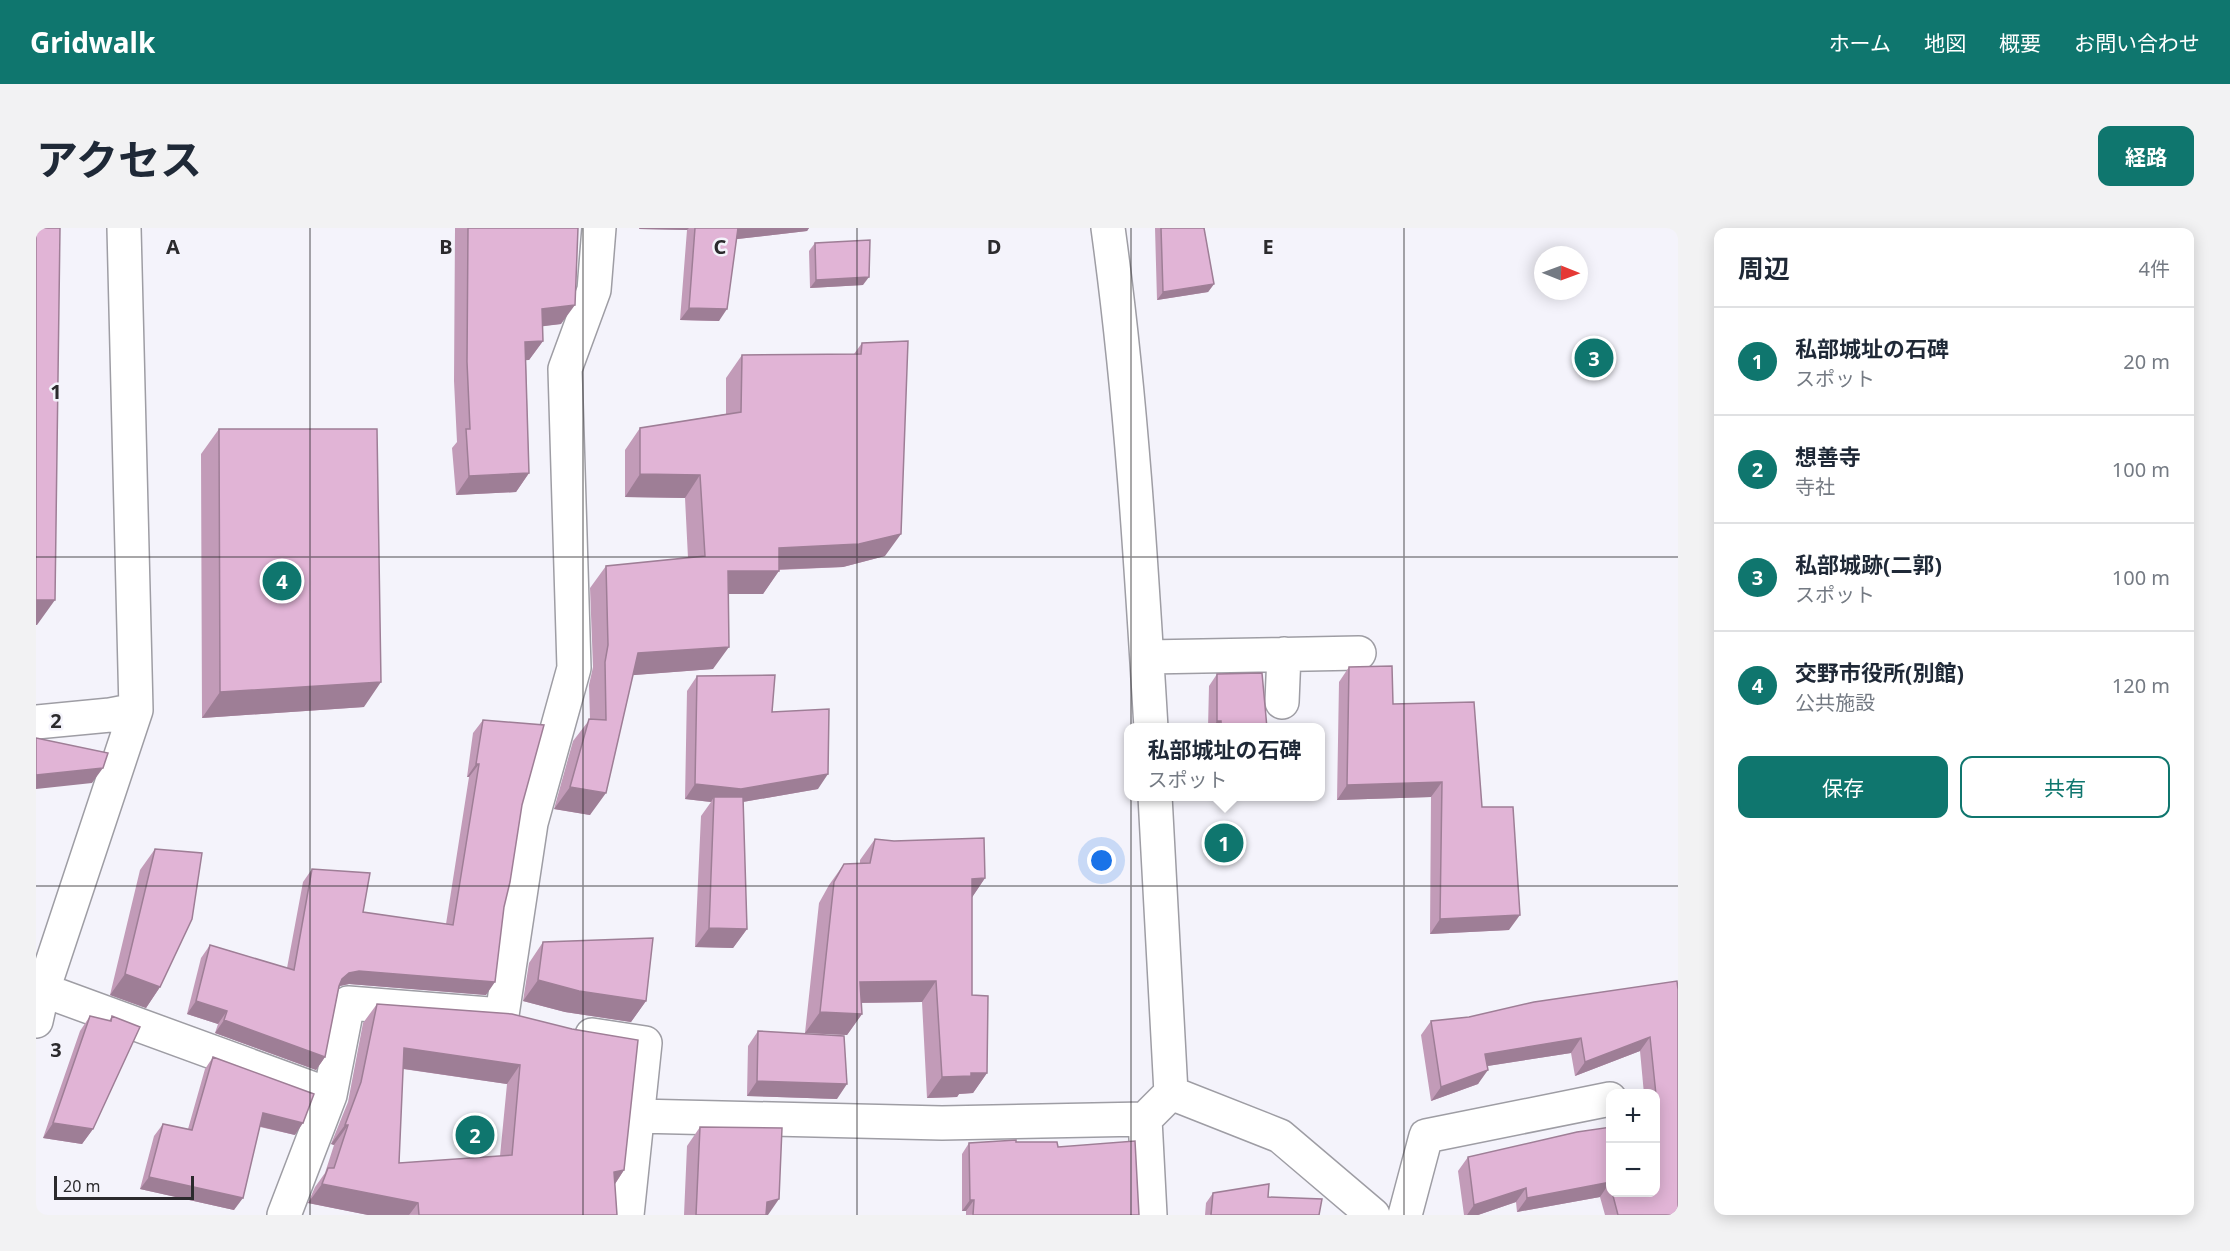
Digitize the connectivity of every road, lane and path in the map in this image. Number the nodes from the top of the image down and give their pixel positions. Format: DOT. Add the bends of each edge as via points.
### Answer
graph roads {
  1 [pos="124,228"];
  2 [pos="599,228"];
  3 [pos="1107,228"];
  4 [pos="1359,653"];
  5 [pos="1284,654"];
  6 [pos="1147,657"];
  7 [pos="1282,702"];
  8 [pos="136,710"];
  9 [pos="36,722"];
  10 [pos="1151,723"];
  11 [pos="1155,801"];
  12 [pos="38,1001"];
  13 [pos="531,1022"];
  14 [pos="1171,1093"];
  15 [pos="330,1095"];
  16 [pos="1606,1099"];
  17 [pos="637,1116"];
  18 [pos="1146,1119"];
  19 [pos="284,1215"];
  20 [pos="627,1215"];
  21 [pos="1150,1215"];
  22 [pos="1373,1215"];
  23 [pos="1405,1215"];
  1 -- 8 [label="street"];
  2 -- 13 [label="street" via="594,290 564,369 574,668 531,823"];
  3 -- 6 [label="street" via="1137,501"];
  4 -- 5 [label="street"];
  5 -- 6 [label="street"];
  5 -- 7 [label="street"];
  6 -- 10 [label="street"];
  8 -- 9 [label="street"];
  8 -- 12 [label="street"];
  11 -- 14 [label="street"];
  12 -- 15 [label="street"];
  13 -- 15 [label="street" via="348,1003"];
  13 -- 17 [label="street" via="645,1043"];
  14 -- 18 [label="street"];
  14 -- 22 [label="street" via="1280,1136"];
  15 -- 19 [label="street"];
  16 -- 23 [label="street" via="1549,1099 1426,1136"];
  17 -- 18 [label="street" via="942,1123"];
  17 -- 20 [label="street"];
  18 -- 21 [label="street"];
}
